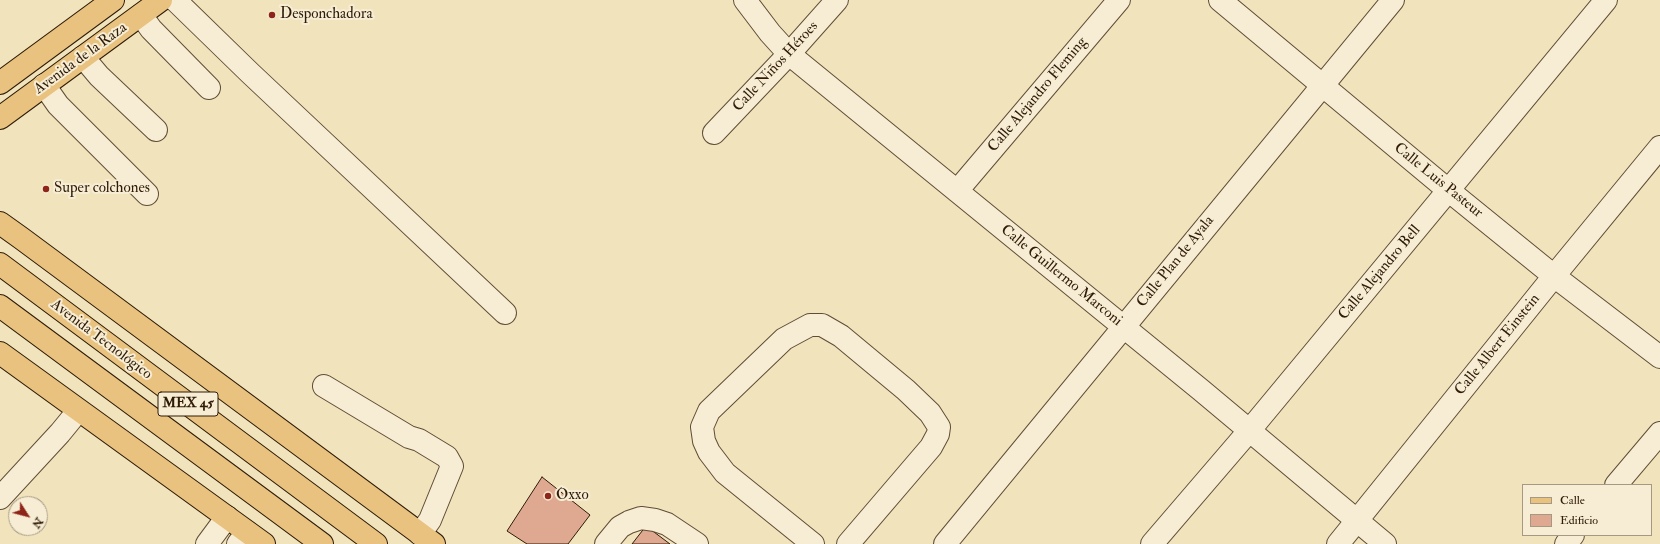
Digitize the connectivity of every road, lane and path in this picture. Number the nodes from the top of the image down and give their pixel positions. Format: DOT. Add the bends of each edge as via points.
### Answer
graph roads {
  1 [pos="113,0"];
  2 [pos="161,0"];
  3 [pos="175,0"];
  4 [pos="745,0"];
  5 [pos="837,0"];
  6 [pos="1119,0"];
  7 [pos="1220,0"];
  8 [pos="1393,0"];
  9 [pos="1606,0"];
  10 [pos="141,15"];
  11 [pos="789,54"];
  12 [pos="83,57"];
  13 [pos="0,83"];
  14 [pos="44,85"];
  15 [pos="1321,85"];
  16 [pos="209,88"];
  17 [pos="0,118"];
  18 [pos="156,130"];
  19 [pos="714,133"];
  20 [pos="1660,148"];
  21 [pos="1448,190"];
  22 [pos="957,191"];
  23 [pos="147,194"];
  24 [pos="0,208"];
  25 [pos="0,223"];
  26 [pos="21,238"];
  27 [pos="0,264"];
  28 [pos="1554,276"];
  29 [pos="0,306"];
  30 [pos="505,313"];
  31 [pos="1123,327"];
  32 [pos="0,353"];
  33 [pos="1660,357"];
  34 [pos="324,386"];
  35 [pos="78,411"];
  36 [pos="1249,431"];
  37 [pos="1660,433"];
  38 [pos="1617,484"];
  39 [pos="0,498"];
  40 [pos="227,517"];
  41 [pos="1357,520"];
  42 [pos="1572,536"];
  43 [pos="427,539"];
  44 [pos="250,540"];
  45 [pos="207,544"];
  46 [pos="322,544"];
  47 [pos="376,544"];
  48 [pos="606,544"];
  49 [pos="697,544"];
  50 [pos="813,544"];
  51 [pos="848,544"];
  52 [pos="945,544"];
  53 [pos="1152,544"];
  54 [pos="1338,544"];
  55 [pos="1385,544"];
  56 [pos="1566,544"];
  1 -- 13 [label="main road, Avenida de la Raza"];
  2 -- 10 [label="main road, Avenida de la Raza"];
  3 -- 30 [label="street"];
  4 -- 11 [label="street, Calle Guillermo Marconi"];
  5 -- 11 [label="street, Calle Niños Héroes"];
  6 -- 22 [label="street, Calle Alejandro Fleming"];
  7 -- 15 [label="street, Calle Luis Pasteur"];
  8 -- 15 [label="street, Calle Plan de Ayala"];
  9 -- 21 [label="street, Calle Alejandro Bell"];
  10 -- 12 [label="main road, Avenida de la Raza"];
  10 -- 16 [label="street"];
  11 -- 19 [label="street, Calle Niños Héroes"];
  11 -- 22 [label="street, Calle Guillermo Marconi"];
  12 -- 14 [label="main road, Avenida de la Raza"];
  12 -- 18 [label="street" via="99,76"];
  14 -- 17 [label="main road, Avenida de la Raza"];
  14 -- 23 [label="street" via="58,105"];
  15 -- 21 [label="street, Calle Luis Pasteur"];
  15 -- 31 [label="street, Calle Plan de Ayala"];
  20 -- 28 [label="street, Calle Albert Einstein"];
  21 -- 28 [label="street, Calle Luis Pasteur"];
  21 -- 36 [label="street, Calle Alejandro Bell"];
  22 -- 31 [label="street, Calle Guillermo Marconi"];
  24 -- 26 [label="main road"];
  25 -- 26 [label="main road"];
  26 -- 43 [label="main road"];
  27 -- 47 [label="main road, Avenida Tecnológico / MEX 45"];
  28 -- 33 [label="street, Calle Luis Pasteur"];
  28 -- 41 [label="street, Calle Albert Einstein"];
  29 -- 46 [label="main road, MEX 45"];
  31 -- 36 [label="street, Calle Guillermo Marconi"];
  31 -- 52 [label="street, Calle Plan de Ayala"];
  32 -- 35 [label="main road"];
  34 -- 43 [label="street" via="447,457 452,466 430,520"];
  35 -- 39 [label="street"];
  35 -- 40 [label="main road"];
  36 -- 41 [label="street, Calle Guillermo Marconi"];
  36 -- 53 [label="street, Calle Alejandro Bell"];
  37 -- 38 [label="street"];
  40 -- 44 [label="main road"];
  40 -- 45 [label="street"];
  41 -- 54 [label="street, Calle Albert Einstein"];
  41 -- 55 [label="street, Calle Guillermo Marconi"];
  42 -- 56 [label="street"];
  48 -- 49 [label="street" via="620,527 641,518 667,524"];
  50 -- 51 [label="street" via="725,473 709,452 702,427 709,411 784,339 810,325 822,325 841,336 906,390 930,413 939,427 931,447"];
}
